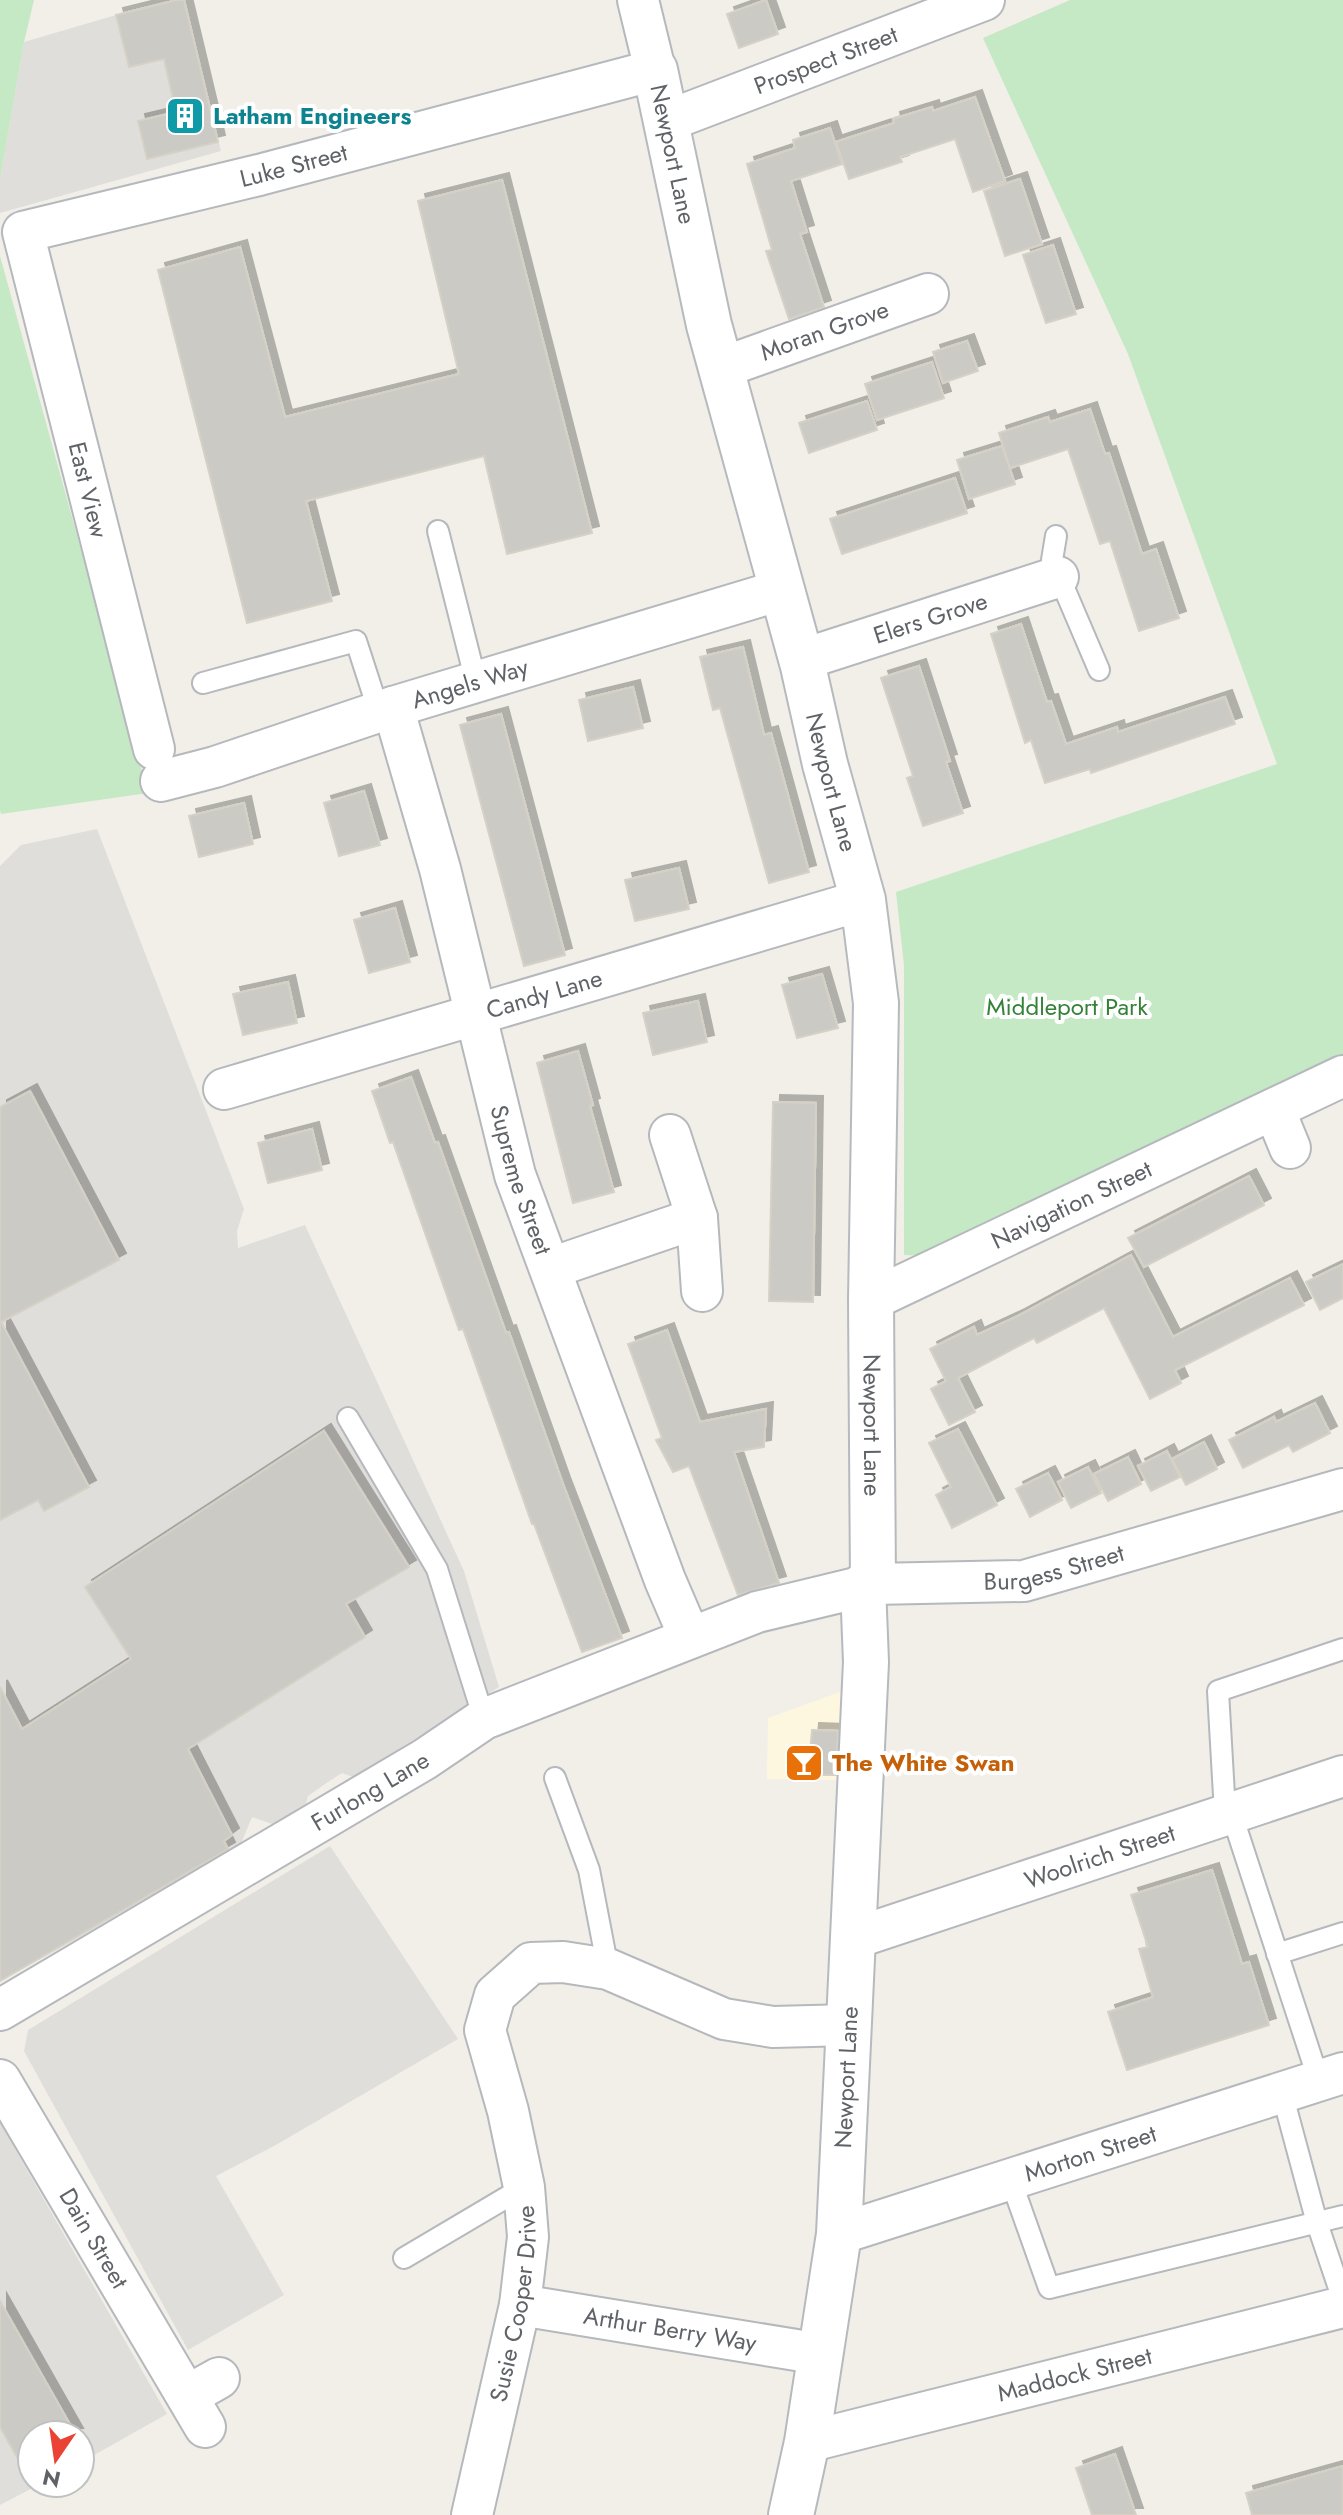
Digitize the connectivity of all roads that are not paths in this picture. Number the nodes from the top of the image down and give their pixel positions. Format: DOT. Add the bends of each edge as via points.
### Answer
graph roads {
  1 [pos="638,0"];
  2 [pos="984,0"];
  3 [pos="655,70"];
  4 [pos="667,121"];
  5 [pos="23,232"];
  6 [pos="928,294"];
  7 [pos="721,368"];
  8 [pos="438,531"];
  9 [pos="1056,536"];
  10 [pos="1058,577"];
  11 [pos="781,590"];
  12 [pos="801,660"];
  13 [pos="1099,670"];
  14 [pos="476,682"];
  15 [pos="203,683"];
  16 [pos="386,710"];
  17 [pos="157,765"];
  18 [pos="863,900"];
  19 [pos="475,1015"];
  20 [pos="1343,1076"];
  21 [pos="224,1089"];
  22 [pos="1274,1109"];
  23 [pos="670,1135"];
  24 [pos="1290,1148"];
  25 [pos="697,1218"];
  26 [pos="551,1268"];
  27 [pos="702,1291"];
  28 [pos="871,1300"];
  29 [pos="348,1418"];
  30 [pos="1343,1489"];
  31 [pos="868,1585"];
  32 [pos="757,1612"];
  33 [pos="690,1638"];
  34 [pos="1343,1649"];
  35 [pos="484,1719"];
  36 [pos="1343,1776"];
  37 [pos="555,1778"];
  38 [pos="1228,1812"];
  39 [pos="1343,1933"];
  40 [pos="855,1938"];
  41 [pos="1277,1954"];
  42 [pos="608,1969"];
  43 [pos="0,2010"];
  44 [pos="850,2025"];
  45 [pos="0,2080"];
  46 [pos="1315,2083"];
  47 [pos="1010,2178"];
  48 [pos="524,2187"];
  49 [pos="1343,2216"];
  50 [pos="1317,2223"];
  51 [pos="839,2234"];
  52 [pos="404,2258"];
  53 [pos="1343,2300"];
  54 [pos="520,2305"];
  55 [pos="1343,2307"];
  56 [pos="821,2354"];
  57 [pos="203,2400"];
  58 [pos="807,2442"];
  59 [pos="795,2514"];
  60 [pos="472,2515"];
  1 -- 3 [label="street, Newport Lane"];
  2 -- 4 [label="street, Prospect Street"];
  3 -- 4 [label="street, Newport Lane"];
  3 -- 5 [label="street, Luke Street"];
  4 -- 7 [label="street, Newport Lane"];
  5 -- 17 [label="street, East View"];
  6 -- 7 [label="street, Moran Grove"];
  7 -- 11 [label="street, Newport Lane"];
  8 -- 14 [label="lane"];
  9 -- 10 [label="lane" via="1052,560"];
  10 -- 12 [label="street, Elers Grove"];
  10 -- 13 [label="lane"];
  11 -- 12 [label="street, Newport Lane"];
  11 -- 14 [label="street, Angels Way"];
  12 -- 18 [label="street, Newport Lane"];
  14 -- 16 [label="street, Angels Way"];
  15 -- 16 [label="lane" via="356,641"];
  16 -- 17 [label="street, Angels Way" via="275,748"];
  16 -- 19 [label="street, Supreme Street" via="440,869"];
  18 -- 19 [label="street, Candy Lane"];
  18 -- 28 [label="street, Newport Lane" via="876,1003"];
  19 -- 21 [label="street, Candy Lane"];
  19 -- 26 [label="street, Supreme Street" via="515,1175"];
  20 -- 22 [label="street, Navigation Street"];
  22 -- 24 [label="street"];
  22 -- 28 [label="street, Navigation Street"];
  23 -- 25 [label="street"];
  25 -- 26 [label="street"];
  25 -- 27 [label="street"];
  26 -- 33 [label="street, Supreme Street"];
  28 -- 31 [label="street, Newport Lane"];
  29 -- 35 [label="lane" via="437,1569"];
  30 -- 31 [label="street, Burgess Street" via="1024,1581"];
  31 -- 32 [label="street, Burgess Street"];
  31 -- 40 [label="street, Newport Lane"];
  32 -- 33 [label="street, Furlong Lane"];
  33 -- 35 [label="street, Furlong Lane"];
  34 -- 38 [label="lane" via="1218,1691"];
  35 -- 43 [label="street, Furlong Lane"];
  36 -- 38 [label="street, Woolrich Street"];
  37 -- 42 [label="lane" via="589,1870"];
  38 -- 40 [label="street, Woolrich Street"];
  38 -- 41 [label="lane"];
  39 -- 41 [label="lane"];
  40 -- 44 [label="street, Newport Lane"];
  41 -- 46 [label="lane"];
  42 -- 44 [label="street, Susie Cooper Drive" via="724,2019 773,2027"];
  42 -- 48 [label="street, Susie Cooper Drive" via="531,1963 495,1995 485,2030"];
  44 -- 51 [label="street, Newport Lane"];
  45 -- 57 [label="street, Dain Street"];
  46 -- 47 [label="street, Morton Street"];
  46 -- 50 [label="lane"];
  47 -- 50 [label="lane" via="1049,2288"];
  47 -- 51 [label="street, Morton Street"];
  48 -- 52 [label="lane"];
  48 -- 54 [label="street, Susie Cooper Drive" via="528,2237"];
  49 -- 50 [label="lane"];
  50 -- 53 [label="lane"];
  51 -- 56 [label="street, Newport Lane"];
  54 -- 56 [label="street, Arthur Berry Way"];
  54 -- 60 [label="street, Susie Cooper Drive"];
  55 -- 58 [label="street, Maddock Street"];
  56 -- 58 [label="street, Newport Lane"];
  58 -- 59 [label="street, Newport Lane"];
}
